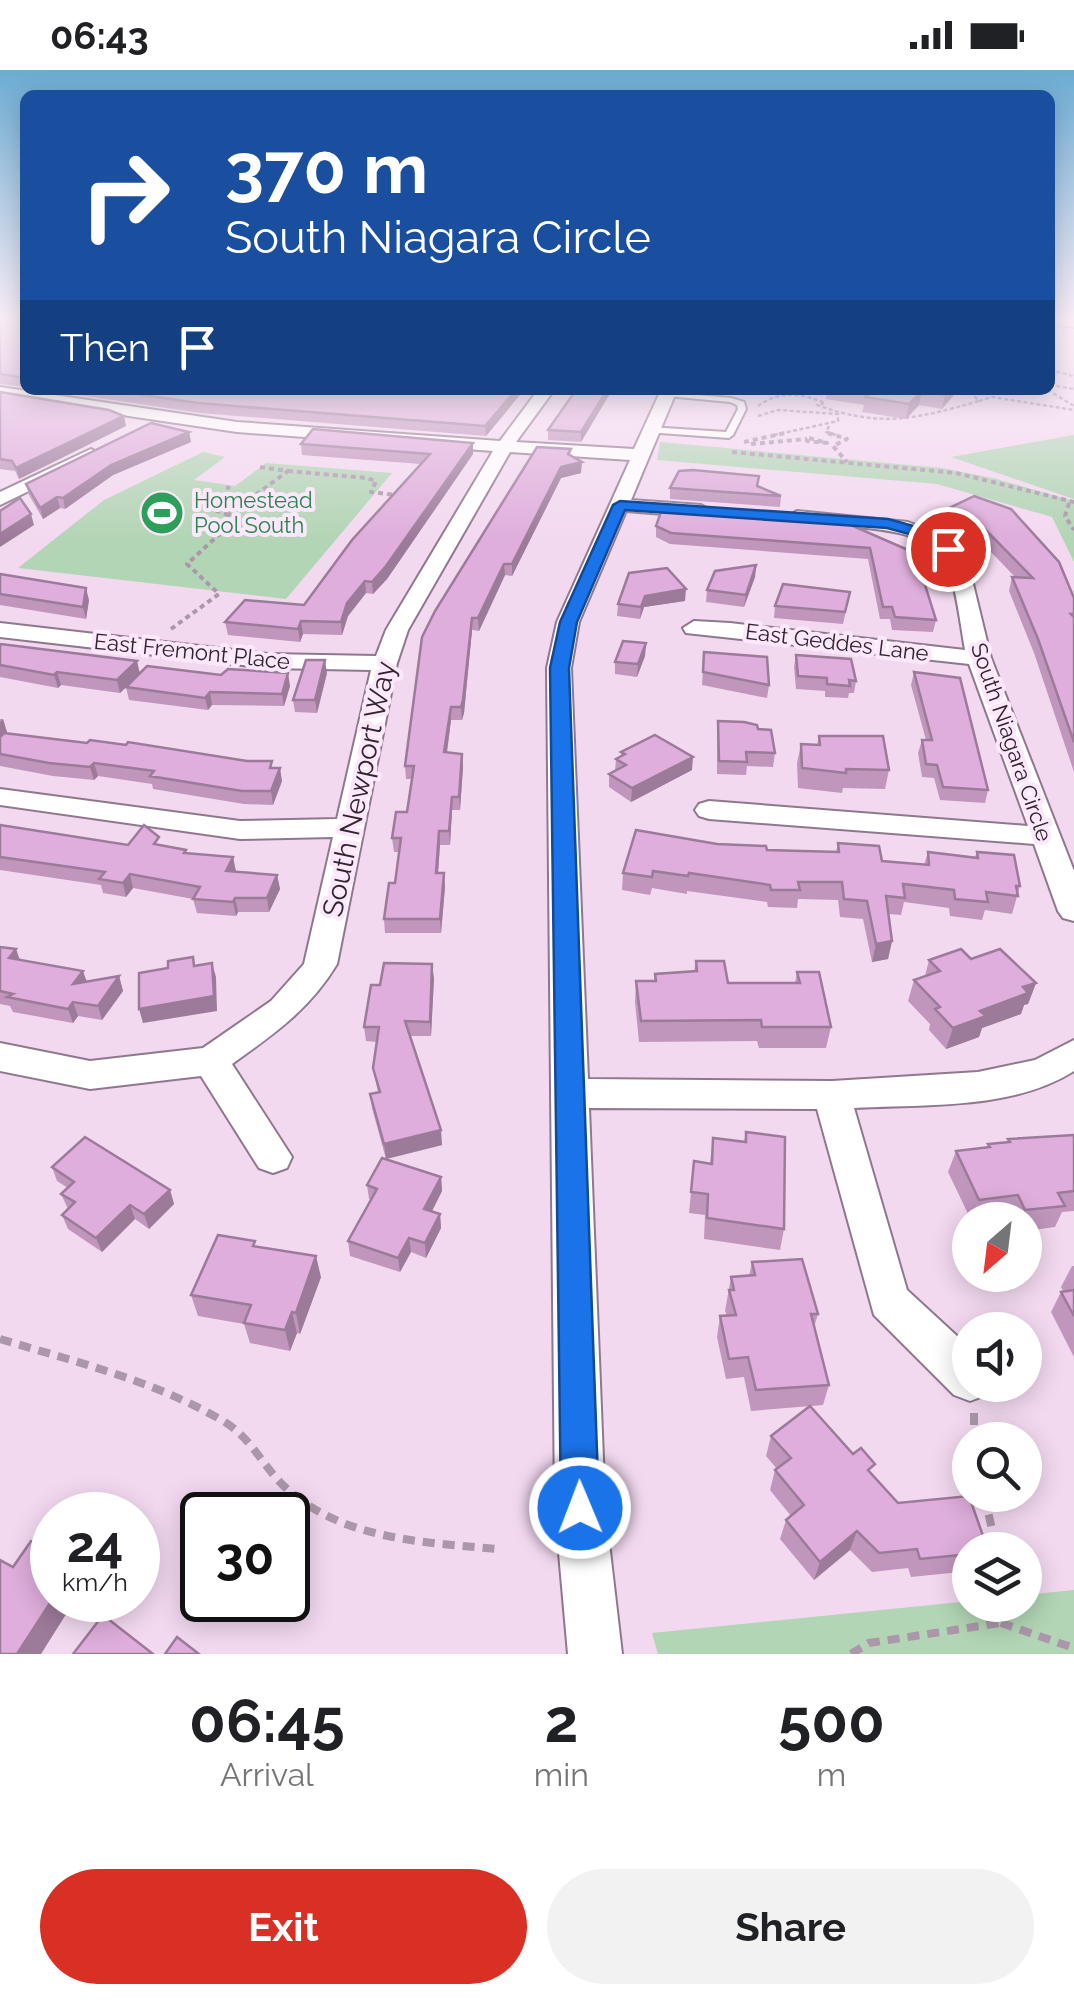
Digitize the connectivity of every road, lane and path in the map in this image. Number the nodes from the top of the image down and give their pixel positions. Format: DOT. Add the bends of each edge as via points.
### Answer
graph roads {
  1 [pos="5,393"];
  2 [pos="542,395"];
  3 [pos="667,395"];
  4 [pos="692,395"];
  5 [pos="778,395"];
  6 [pos="808,395"];
  7 [pos="973,395"];
  8 [pos="979,401"];
  9 [pos="758,406"];
  10 [pos="1074,408"];
  11 [pos="838,414"];
  12 [pos="755,416"];
  13 [pos="162,418"];
  14 [pos="826,425"];
  15 [pos="826,432"];
  16 [pos="130,436"];
  17 [pos="643,443"];
  18 [pos="506,444"];
  19 [pos="104,449"];
  20 [pos="729,452"];
  21 [pos="848,462"];
  22 [pos="260,467"];
  23 [pos="288,471"];
  24 [pos="229,486"];
  25 [pos="404,496"];
  26 [pos="0,499"];
  27 [pos="1072,502"];
  28 [pos="620,505"];
  29 [pos="727,512"];
  30 [pos="226,516"];
  31 [pos="780,516"];
  32 [pos="1074,530"];
  33 [pos="694,628"];
  34 [pos="0,630"];
  35 [pos="151,648"];
  36 [pos="980,658"];
  37 [pos="384,663"];
  38 [pos="0,796"];
  39 [pos="709,810"];
  40 [pos="351,828"];
  41 [pos="1044,836"];
  42 [pos="1074,911"];
  43 [pos="1074,1053"];
  44 [pos="0,1058"];
  45 [pos="211,1062"];
  46 [pos="572,1093"];
  47 [pos="832,1095"];
  48 [pos="273,1158"];
  49 [pos="0,1338"];
  50 [pos="952,1362"];
  51 [pos="496,1550"];
  52 [pos="1000,1623"];
  53 [pos="1074,1648"];
  54 [pos="595,1654"];
  55 [pos="851,1654"];
  1 -- 13 [label="street"];
  2 -- 18 [label="street, South Newport Way"];
  3 -- 17 [label="street"];
  4 -- 17 [label="lane" via="741,404 729,434"];
  5 -- 9 [label="path"];
  6 -- 11 [label="path"];
  7 -- 8 [label="path"];
  8 -- 10 [label="path"];
  8 -- 11 [label="path" via="907,420"];
  11 -- 12 [label="path" via="778,410"];
  11 -- 14 [label="path"];
  13 -- 16 [label="street"];
  13 -- 18 [label="street"];
  14 -- 15 [label="path"];
  14 -- 15 [label="path" via="740,443 827,443"];
  15 -- 21 [label="path" via="848,438 833,446"];
  17 -- 18 [label="street"];
  17 -- 28 [label="street"];
  18 -- 37 [label="street, South Newport Way"];
  19 -- 26 [label="street"];
  20 -- 21 [label="path"];
  21 -- 27 [label="path" via="956,473"];
  22 -- 23 [label="path"];
  23 -- 25 [label="path" via="367,478 376,481 371,492"];
  23 -- 30 [label="path"];
  24 -- 30 [label="path" via="217,511"];
  27 -- 32 [label="path" via="1064,510"];
  28 -- 29 [label="street"];
  28 -- 46 [label="street" via="561,651"];
  30 -- 35 [label="path" via="237,518 186,564 219,594"];
  31 -- 36 [label="street, South Niagara Circle" via="888,524 933,539 957,560"];
  33 -- 36 [label="street, East Geddes Lane"];
  34 -- 35 [label="street, East Fremont Place"];
  35 -- 37 [label="street, East Fremont Place" via="268,662"];
  36 -- 41 [label="street, South Niagara Circle"];
  37 -- 40 [label="street, South Newport Way"];
  38 -- 40 [label="street" via="240,830"];
  39 -- 41 [label="street"];
  40 -- 45 [label="street, South Newport Way" via="320,964 284,1010"];
  41 -- 42 [label="street, South Niagara Circle"];
  43 -- 47 [label="street" via="1016,1081"];
  44 -- 45 [label="street, South Newport Way" via="90,1075"];
  45 -- 48 [label="street"];
  46 -- 47 [label="street"];
  46 -- 54 [label="street" via="580,1508"];
  47 -- 50 [label="street" via="889,1301"];
  49 -- 51 [label="path" via="93,1364 232,1426 290,1492 333,1521 386,1537"];
  52 -- 53 [label="path"];
  52 -- 55 [label="path" via="869,1643"];
}
